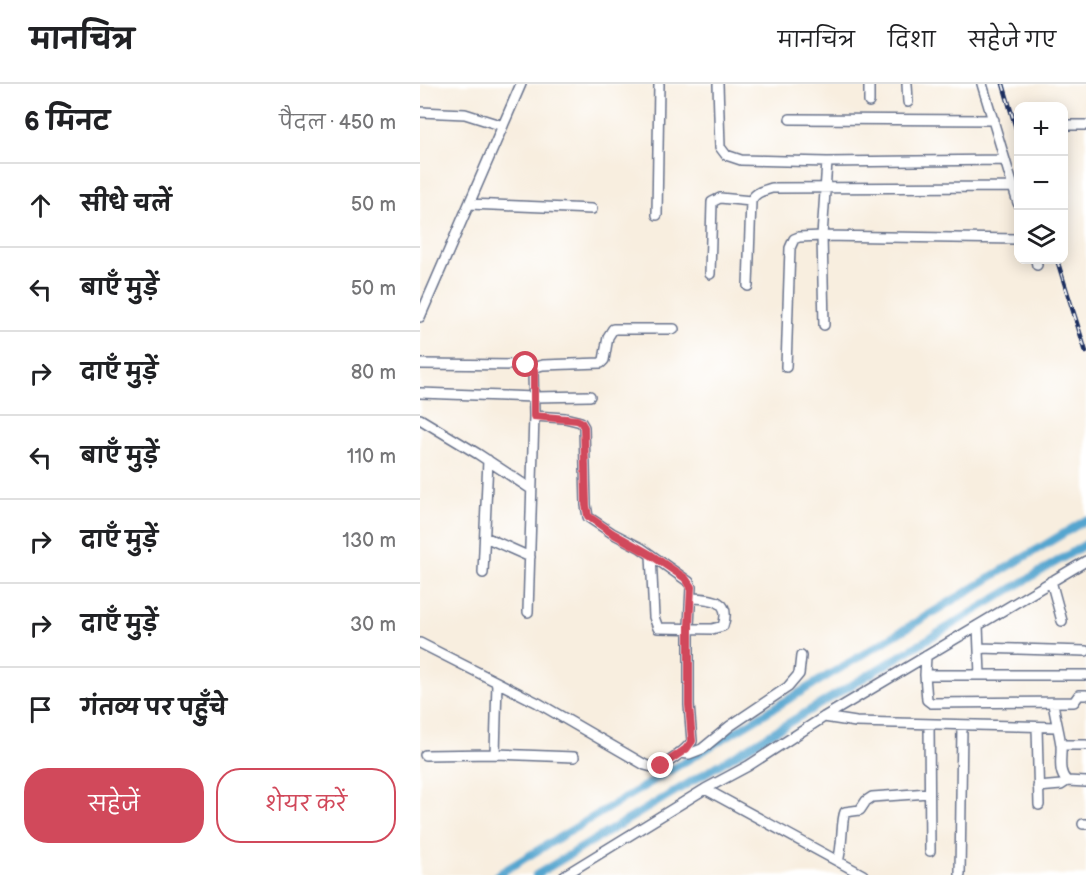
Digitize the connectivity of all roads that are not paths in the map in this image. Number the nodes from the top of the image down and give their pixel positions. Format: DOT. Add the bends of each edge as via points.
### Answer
graph roads {
  1 [pos="521,84"];
  2 [pos="659,84"];
  3 [pos="718,84"];
  4 [pos="869,84"];
  5 [pos="907,84"];
  6 [pos="982,84"];
  7 [pos="869,102"];
  8 [pos="908,102"];
  9 [pos="420,112"];
  10 [pos="790,119"];
  11 [pos="994,120"];
  12 [pos="1068,125"];
  13 [pos="1086,125"];
  14 [pos="503,126"];
  15 [pos="1005,160"];
  16 [pos="827,162"];
  17 [pos="1014,187"];
  18 [pos="826,189"];
  19 [pos="751,201"];
  20 [pos="469,204"];
  21 [pos="592,209"];
  22 [pos="657,215"];
  23 [pos="822,236"];
  24 [pos="1014,239"];
  25 [pos="710,274"];
  26 [pos="748,286"];
  27 [pos="420,317"];
  28 [pos="824,325"];
  29 [pos="674,329"];
  30 [pos="420,364"];
  31 [pos="786,367"];
  32 [pos="532,368"];
  33 [pos="420,393"];
  34 [pos="590,396"];
  35 [pos="534,398"];
  36 [pos="534,416"];
  37 [pos="420,419"];
  38 [pos="488,460"];
  39 [pos="531,489"];
  40 [pos="484,537"];
  41 [pos="651,555"];
  42 [pos="530,557"];
  43 [pos="1086,561"];
  44 [pos="483,573"];
  45 [pos="1051,581"];
  46 [pos="691,598"];
  47 [pos="528,612"];
  48 [pos="1062,621"];
  49 [pos="978,626"];
  50 [pos="689,629"];
  51 [pos="420,643"];
  52 [pos="979,648"];
  53 [pos="1086,651"];
  54 [pos="801,656"];
  55 [pos="926,656"];
  56 [pos="926,675"];
  57 [pos="980,675"];
  58 [pos="1086,675"];
  59 [pos="497,682"];
  60 [pos="1086,695"];
  61 [pos="1053,703"];
  62 [pos="824,717"];
  63 [pos="929,724"];
  64 [pos="962,725"];
  65 [pos="1037,727"];
  66 [pos="1056,727"];
  67 [pos="1061,745"];
  68 [pos="1086,745"];
  69 [pos="679,753"];
  70 [pos="495,754"];
  71 [pos="425,755"];
  72 [pos="574,757"];
  73 [pos="1067,781"];
  74 [pos="1086,782"];
  75 [pos="1038,787"];
  76 [pos="705,789"];
  77 [pos="929,793"];
  78 [pos="1039,805"];
  79 [pos="930,851"];
  80 [pos="838,861"];
  81 [pos="565,875"];
  82 [pos="863,875"];
  83 [pos="960,875"];
  1 -- 14 [label="street"];
  2 -- 22 [label="street"];
  3 -- 16 [label="street" via="720,147 726,155 741,160"];
  4 -- 7 [label="street"];
  5 -- 8 [label="street"];
  6 -- 11 [label="street"];
  9 -- 14 [label="street" via="465,114"];
  10 -- 11 [label="street"];
  11 -- 15 [label="street"];
  12 -- 13 [label="street"];
  14 -- 20 [label="street"];
  15 -- 16 [label="street"];
  15 -- 17 [label="street"];
  16 -- 18 [label="street"];
  17 -- 18 [label="street"];
  18 -- 19 [label="street" via="772,188 754,195"];
  18 -- 23 [label="street"];
  19 -- 25 [label="street" via="720,198 712,202"];
  19 -- 26 [label="street"];
  20 -- 21 [label="street"];
  20 -- 27 [label="street"];
  23 -- 24 [label="street"];
  23 -- 28 [label="street"];
  23 -- 31 [label="street" via="799,237 790,248"];
  29 -- 32 [label="street" via="613,329 601,363"];
  30 -- 32 [label="street"];
  32 -- 35 [label="street"];
  33 -- 35 [label="street"];
  34 -- 35 [label="street"];
  35 -- 36 [label="street"];
  36 -- 39 [label="street"];
  36 -- 41 [label="street" via="581,422 588,516"];
  37 -- 38 [label="street"];
  38 -- 39 [label="street"];
  38 -- 40 [label="street"];
  39 -- 42 [label="street"];
  40 -- 42 [label="street"];
  40 -- 44 [label="street"];
  41 -- 46 [label="street" via="689,582"];
  41 -- 50 [label="street" via="656,625"];
  42 -- 47 [label="street"];
  43 -- 45 [label="street"];
  45 -- 48 [label="street"];
  45 -- 49 [label="street"];
  46 -- 50 [label="street"];
  46 -- 50 [label="street" via="722,604 724,624 712,629"];
  49 -- 52 [label="street"];
  49 -- 55 [label="street"];
  50 -- 69 [label="street" via="692,741"];
  51 -- 59 [label="street"];
  52 -- 53 [label="street"];
  52 -- 57 [label="street"];
  54 -- 69 [label="street" via="799,674 788,687 702,749"];
  55 -- 56 [label="street"];
  55 -- 62 [label="street"];
  56 -- 57 [label="street"];
  56 -- 61 [label="street" via="927,700 932,703"];
  57 -- 58 [label="street"];
  59 -- 69 [label="street" via="645,765 661,766"];
  59 -- 70 [label="street"];
  60 -- 61 [label="street" via="1080,695 1074,702"];
  61 -- 66 [label="street"];
  62 -- 63 [label="street"];
  62 -- 76 [label="street"];
  63 -- 64 [label="street"];
  63 -- 77 [label="street"];
  64 -- 65 [label="street"];
  64 -- 83 [label="street"];
  65 -- 66 [label="street"];
  65 -- 75 [label="street"];
  66 -- 67 [label="street"];
  67 -- 68 [label="street"];
  67 -- 73 [label="street" via="1061,773"];
  70 -- 71 [label="street"];
  70 -- 72 [label="street"];
  73 -- 74 [label="street"];
  73 -- 75 [label="street"];
  75 -- 78 [label="street"];
  76 -- 80 [label="street"];
  76 -- 81 [label="street"];
  77 -- 79 [label="street"];
  77 -- 80 [label="street" via="872,797 860,810 845,812"];
  80 -- 82 [label="street"];
}
